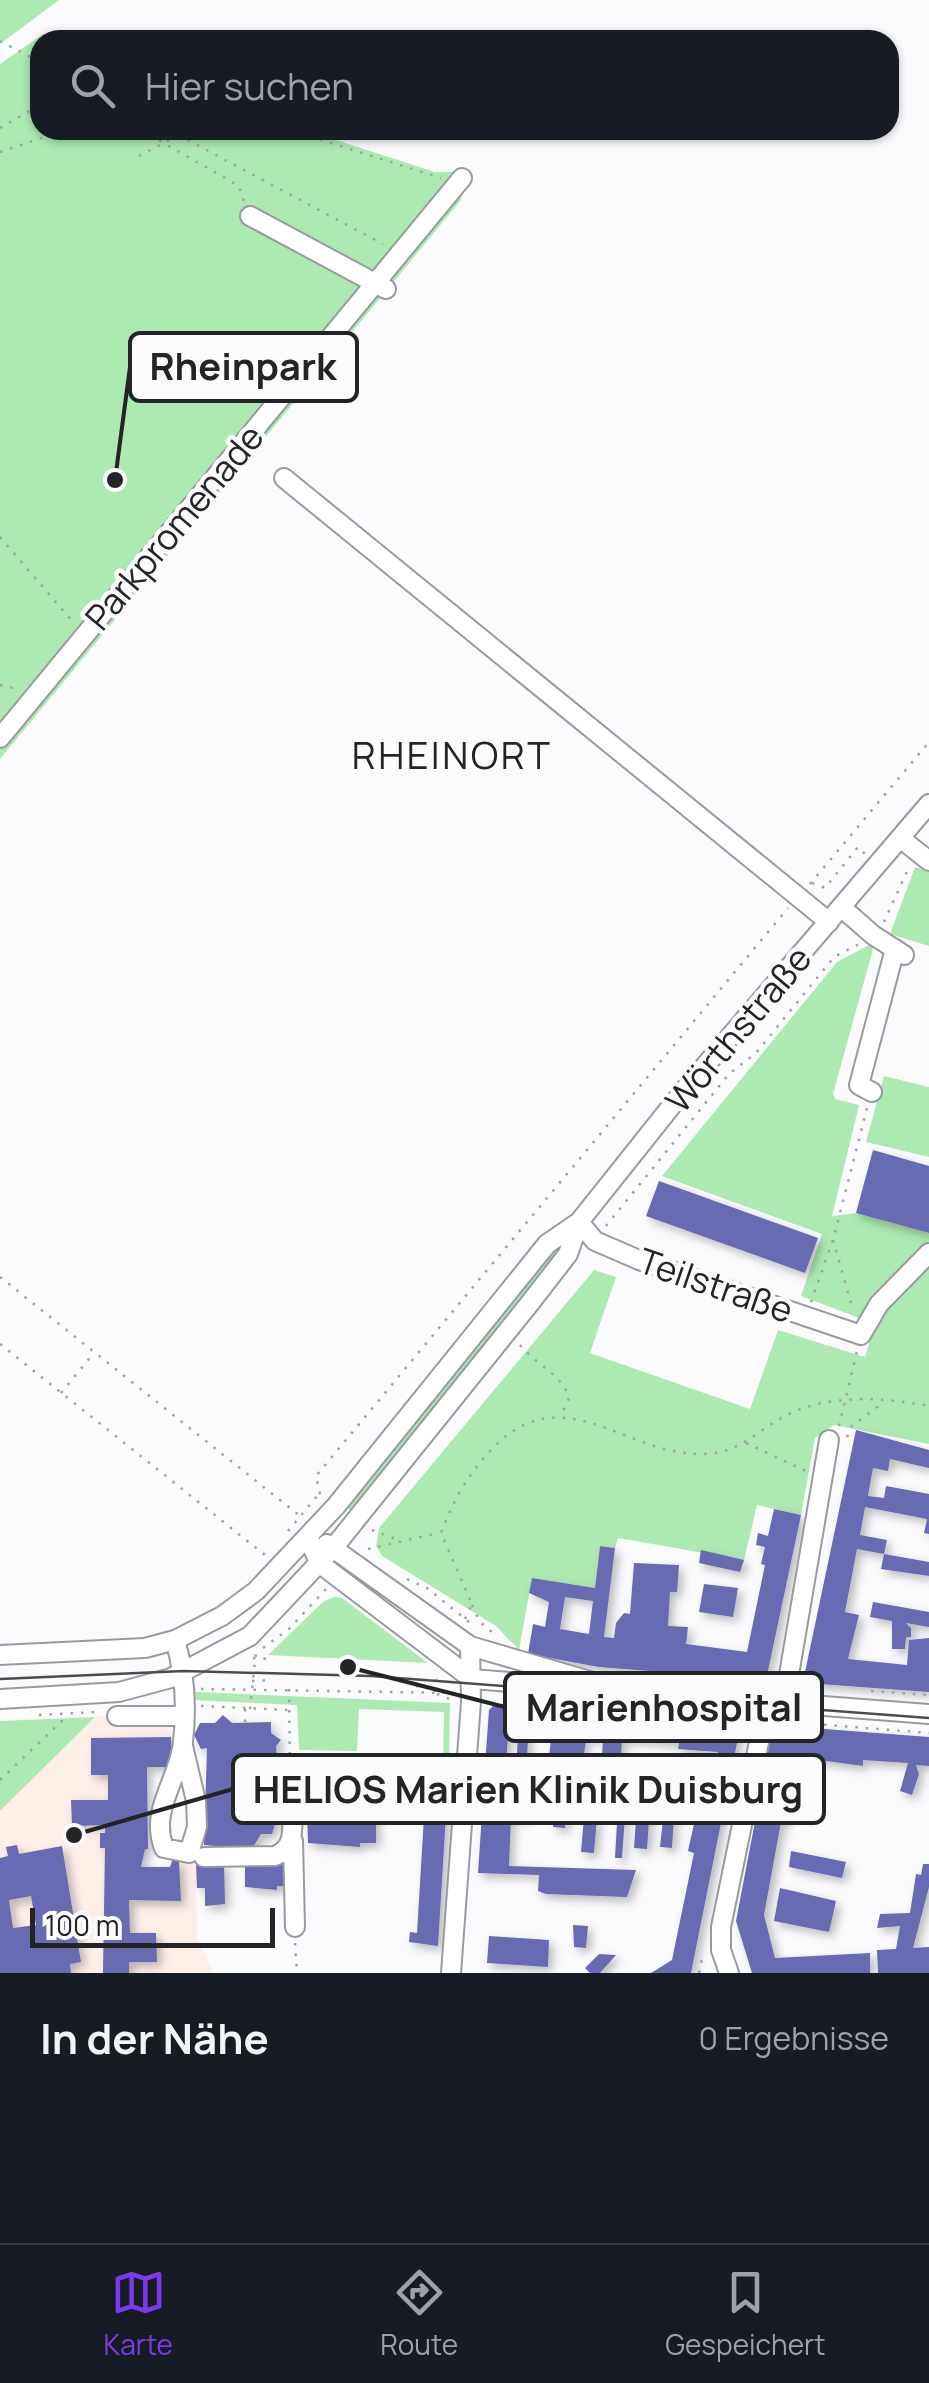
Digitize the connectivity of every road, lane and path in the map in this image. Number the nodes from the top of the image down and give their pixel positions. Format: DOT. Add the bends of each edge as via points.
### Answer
graph roads {
  1 [pos="0,40"];
  2 [pos="30,56"];
  3 [pos="30,112"];
  4 [pos="0,128"];
  5 [pos="36,140"];
  6 [pos="155,140"];
  7 [pos="170,140"];
  8 [pos="188,140"];
  9 [pos="324,140"];
  10 [pos="162,144"];
  11 [pos="0,152"];
  12 [pos="138,156"];
  13 [pos="460,180"];
  14 [pos="250,216"];
  15 [pos="384,245"];
  16 [pos="381,286"];
  17 [pos="284,478"];
  18 [pos="0,538"];
  19 [pos="73,622"];
  20 [pos="0,684"];
  21 [pos="18,690"];
  22 [pos="0,738"];
  23 [pos="929,742"];
  24 [pos="929,804"];
  25 [pos="900,838"];
  26 [pos="923,858"];
  27 [pos="798,896"];
  28 [pos="835,914"];
  29 [pos="873,935"];
  30 [pos="872,1092"];
  31 [pos="579,1222"];
  32 [pos="833,1240"];
  33 [pos="596,1241"];
  34 [pos="929,1253"];
  35 [pos="0,1277"];
  36 [pos="806,1316"];
  37 [pos="861,1335"];
  38 [pos="516,1341"];
  39 [pos="0,1344"];
  40 [pos="94,1352"];
  41 [pos="61,1393"];
  42 [pos="844,1400"];
  43 [pos="886,1402"];
  44 [pos="929,1406"];
  45 [pos="561,1414"];
  46 [pos="838,1439"];
  47 [pos="744,1442"];
  48 [pos="813,1474"];
  49 [pos="300,1516"];
  50 [pos="286,1532"];
  51 [pos="441,1533"];
  52 [pos="308,1536"];
  53 [pos="398,1540"];
  54 [pos="276,1544"];
  55 [pos="334,1547"];
  56 [pos="320,1563"];
  57 [pos="396,1575"];
  58 [pos="338,1577"];
  59 [pos="472,1604"];
  60 [pos="175,1640"];
  61 [pos="502,1641"];
  62 [pos="470,1646"];
  63 [pos="0,1655"];
  64 [pos="252,1658"];
  65 [pos="271,1659"];
  66 [pos="570,1674"];
  67 [pos="472,1679"];
  68 [pos="251,1680"];
  69 [pos="271,1680"];
  70 [pos="416,1686"];
  71 [pos="250,1687"];
  72 [pos="289,1688"];
  73 [pos="436,1688"];
  74 [pos="613,1690"];
  75 [pos="184,1695"];
  76 [pos="0,1699"];
  77 [pos="471,1702"];
  78 [pos="775,1703"];
  79 [pos="248,1709"];
  80 [pos="290,1710"];
  81 [pos="929,1714"];
  82 [pos="68,1715"];
  83 [pos="117,1716"];
  84 [pos="245,1722"];
  85 [pos="184,1746"];
  86 [pos="356,1764"];
  87 [pos="276,1771"];
  88 [pos="290,1772"];
  89 [pos="0,1780"];
  90 [pos="290,1802"];
  91 [pos="293,1840"];
  92 [pos="204,1857"];
  93 [pos="295,1926"];
  94 [pos="296,1973"];
  95 [pos="452,1973"];
  96 [pos="729,1973"];
  1 -- 2 [label="path"];
  3 -- 4 [label="path"];
  5 -- 11 [label="path"];
  6 -- 10 [label="path"];
  7 -- 10 [label="path"];
  8 -- 15 [label="path"];
  9 -- 13 [label="path"];
  10 -- 12 [label="path"];
  10 -- 14 [label="path" via="239,186"];
  13 -- 16 [label="street, Parkpromenade"];
  14 -- 16 [label="street"];
  16 -- 22 [label="street, Parkpromenade"];
  17 -- 27 [label="street"];
  18 -- 19 [label="path"];
  20 -- 21 [label="path"];
  23 -- 27 [label="path"];
  24 -- 25 [label="street, Wörthstraße"];
  25 -- 26 [label="street"];
  25 -- 28 [label="street, Wörthstraße"];
  26 -- 29 [label="path" via="900,884 896,903"];
  27 -- 28 [label="street"];
  27 -- 49 [label="path" via="316,1476 319,1494"];
  28 -- 29 [label="street"];
  28 -- 31 [label="street, Wörthstraße"];
  29 -- 30 [label="street" via="900,952 859,1085"];
  29 -- 33 [label="path" via="834,957"];
  30 -- 32 [label="path"];
  31 -- 33 [label="street, Teilstraße"];
  31 -- 52 [label="street, Wörthstraße" via="547,1244"];
  31 -- 55 [label="street, Wörthstraße" via="568,1254"];
  32 -- 36 [label="path"];
  32 -- 37 [label="path"];
  33 -- 36 [label="street, Teilstraße"];
  34 -- 37 [label="street" via="880,1304"];
  35 -- 40 [label="path"];
  36 -- 37 [label="street, Teilstraße"];
  37 -- 42 [label="path"];
  38 -- 45 [label="path" via="564,1382 569,1398"];
  39 -- 41 [label="path"];
  40 -- 41 [label="path"];
  40 -- 49 [label="path"];
  41 -- 54 [label="path" via="266,1556"];
  42 -- 43 [label="path"];
  42 -- 46 [label="path"];
  42 -- 47 [label="path" via="782,1417"];
  43 -- 44 [label="path"];
  43 -- 46 [label="path"];
  45 -- 47 [label="path" via="689,1453 720,1452"];
  45 -- 51 [label="path" via="531,1419 503,1437 472,1470"];
  46 -- 78 [label="street"];
  47 -- 48 [label="path"];
  49 -- 50 [label="path"];
  51 -- 53 [label="path"];
  51 -- 59 [label="path"];
  52 -- 55 [label="street"];
  52 -- 56 [label="street"];
  52 -- 60 [label="street, Wörthstraße" via="256,1590"];
  53 -- 53 [label="path" via="369,1529 366,1550 382,1545"];
  55 -- 56 [label="street, Wörthstraße"];
  55 -- 62 [label="street"];
  56 -- 58 [label="street"];
  56 -- 75 [label="street, Wörthstraße"];
  57 -- 59 [label="path" via="466,1617"];
  58 -- 64 [label="path"];
  58 -- 67 [label="street"];
  59 -- 61 [label="path" via="480,1622"];
  60 -- 63 [label="street, Wörthstraße" via="114,1652"];
  60 -- 75 [label="street"];
  62 -- 66 [label="street"];
  62 -- 67 [label="street"];
  64 -- 65 [label="path"];
  64 -- 68 [label="path"];
  66 -- 67 [label="street" via="478,1670"];
  66 -- 74 [label="street"];
  67 -- 74 [label="street"];
  67 -- 77 [label="street"];
  68 -- 69 [label="path"];
  68 -- 71 [label="path"];
  70 -- 73 [label="path"];
  71 -- 72 [label="path"];
  71 -- 75 [label="path"];
  71 -- 79 [label="path"];
  72 -- 77 [label="path" via="435,1692"];
  72 -- 80 [label="path"];
  74 -- 78 [label="street"];
  75 -- 76 [label="street, Wörthstraße"];
  75 -- 79 [label="path"];
  75 -- 83 [label="street"];
  75 -- 85 [label="street"];
  77 -- 95 [label="street"];
  78 -- 81 [label="street"];
  78 -- 96 [label="street" via="721,1927"];
  79 -- 80 [label="path"];
  79 -- 84 [label="path"];
  80 -- 88 [label="path"];
  82 -- 89 [label="path"];
  85 -- 85 [label="street" via="159,1836 177,1854 189,1853 197,1827"];
  86 -- 90 [label="street" via="312,1773"];
  87 -- 88 [label="path"];
  88 -- 90 [label="path"];
  90 -- 91 [label="street"];
  91 -- 92 [label="street" via="275,1856"];
  91 -- 93 [label="street"];
  93 -- 94 [label="path"];
}
